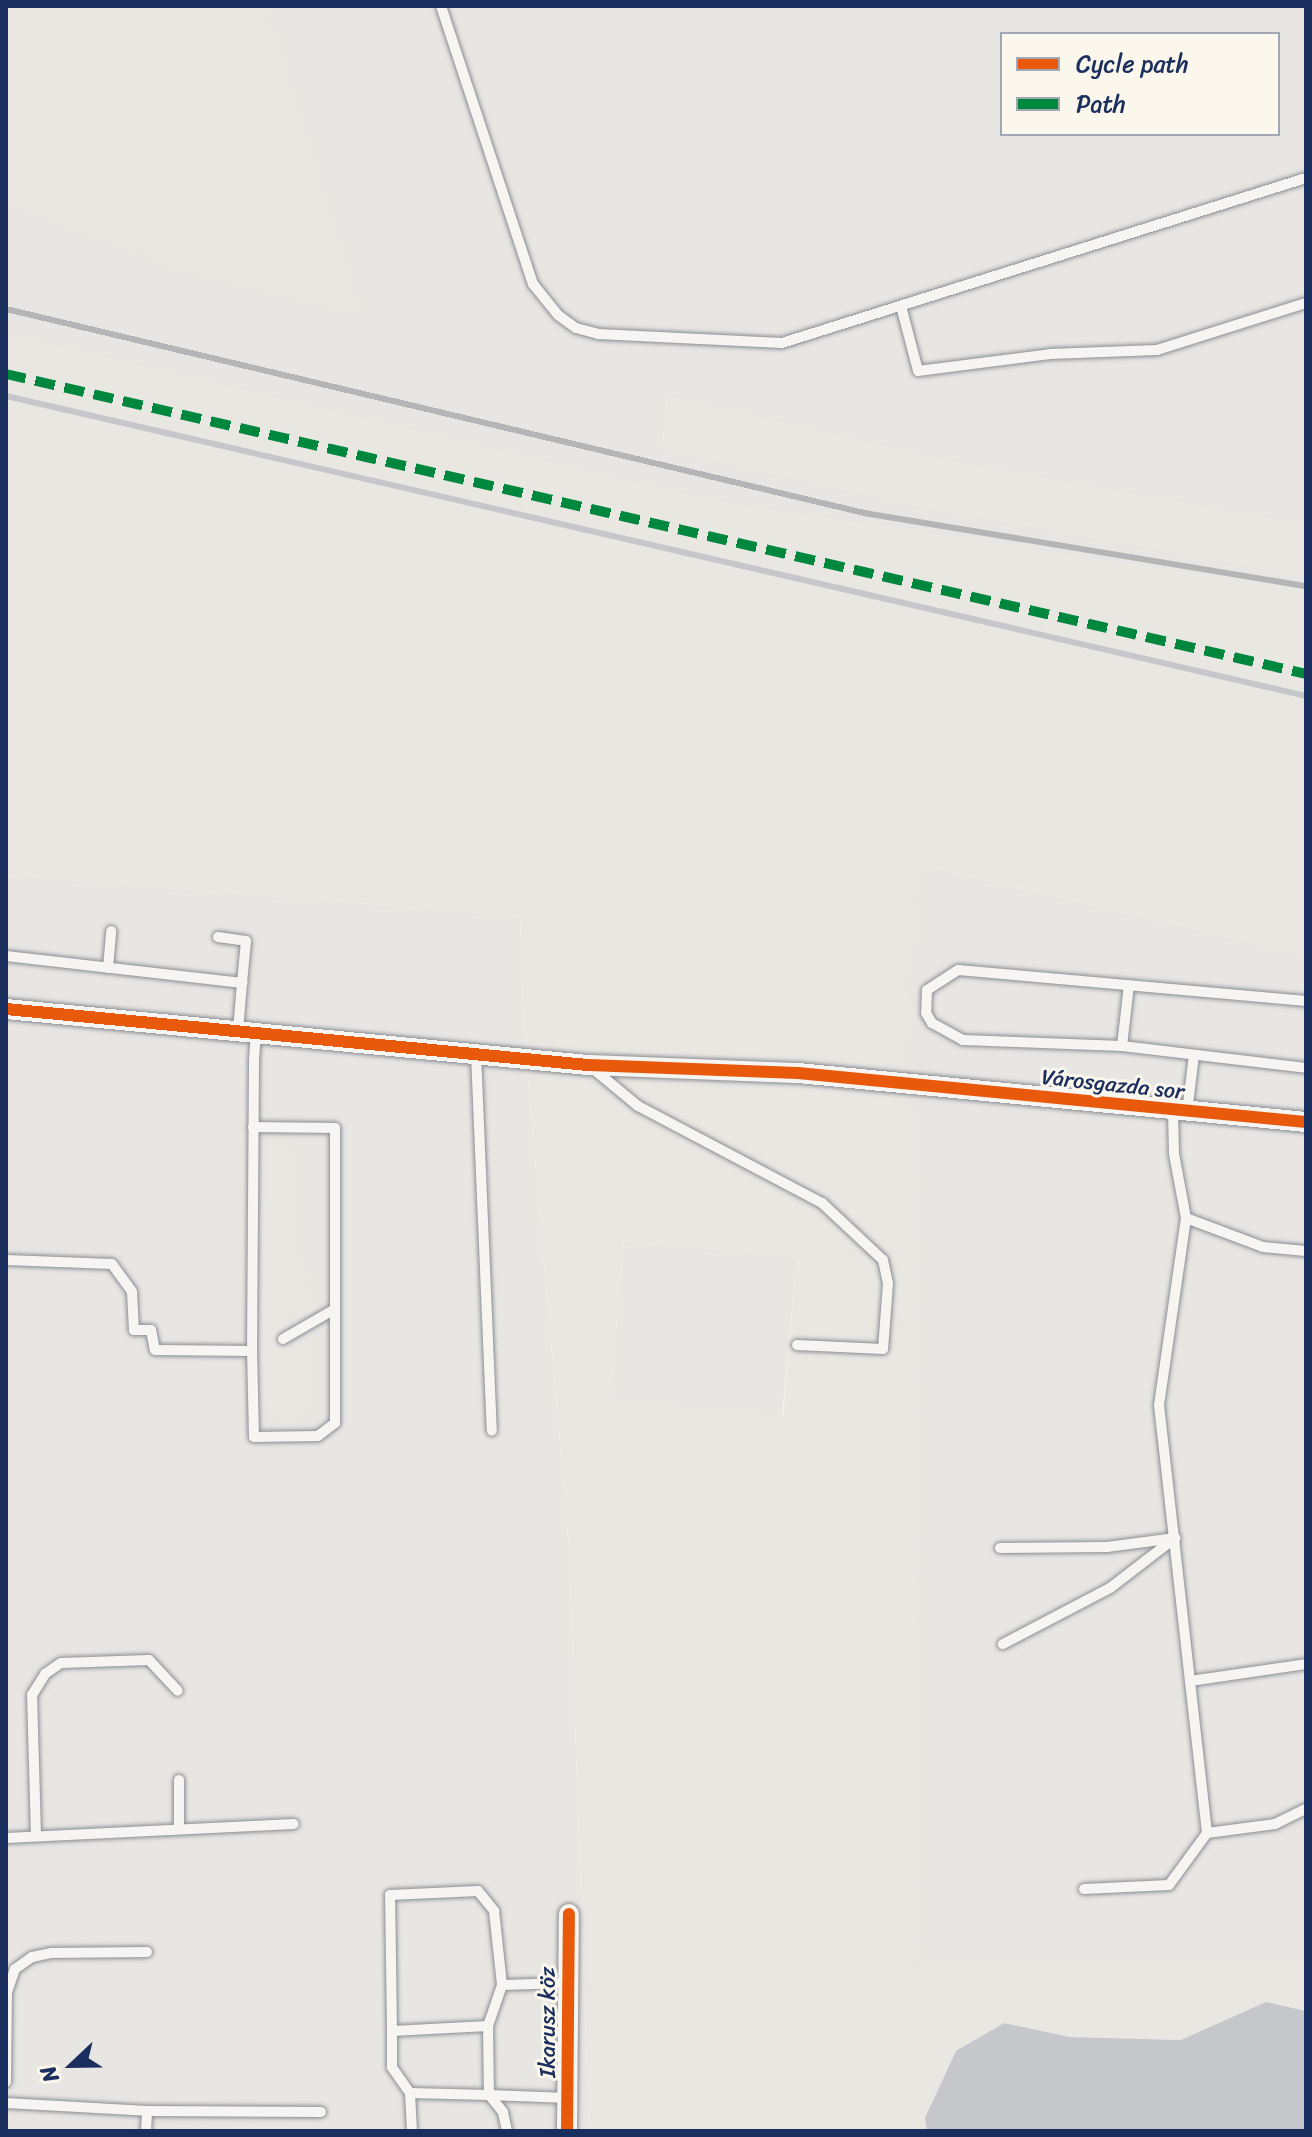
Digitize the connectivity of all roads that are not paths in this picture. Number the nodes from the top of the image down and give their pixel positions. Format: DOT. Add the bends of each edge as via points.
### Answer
graph roads {
  1 [pos="441,6"];
  2 [pos="1306,178"];
  3 [pos="1306,303"];
  4 [pos="901,306"];
  5 [pos="111,931"];
  6 [pos="218,937"];
  7 [pos="6,956"];
  8 [pos="108,968"];
  9 [pos="242,983"];
  10 [pos="1129,985"];
  11 [pos="6,997"];
  12 [pos="1306,1001"];
  13 [pos="6,1009"];
  14 [pos="41,1010"];
  15 [pos="247,1031"];
  16 [pos="1122,1046"];
  17 [pos="476,1054"];
  18 [pos="1194,1055"];
  19 [pos="588,1065"];
  20 [pos="1306,1068"];
  21 [pos="1180,1111"];
  22 [pos="1306,1122"];
  23 [pos="253,1127"];
  24 [pos="1186,1218"];
  25 [pos="1306,1251"];
  26 [pos="6,1260"];
  27 [pos="335,1309"];
  28 [pos="283,1339"];
  29 [pos="797,1345"];
  30 [pos="252,1351"];
  31 [pos="492,1431"];
  32 [pos="1175,1538"];
  33 [pos="1000,1548"];
  34 [pos="1003,1644"];
  35 [pos="1306,1664"];
  36 [pos="1190,1681"];
  37 [pos="178,1691"];
  38 [pos="179,1780"];
  39 [pos="1306,1809"];
  40 [pos="294,1824"];
  41 [pos="179,1829"];
  42 [pos="1207,1833"];
  43 [pos="36,1836"];
  44 [pos="6,1838"];
  45 [pos="1084,1889"];
  46 [pos="569,1914"];
  47 [pos="147,1952"];
  48 [pos="569,1983"];
  49 [pos="502,1985"];
  50 [pos="488,2026"];
  51 [pos="392,2031"];
  52 [pos="6,2082"];
  53 [pos="410,2093"];
  54 [pos="489,2095"];
  55 [pos="568,2098"];
  56 [pos="6,2103"];
  57 [pos="147,2111"];
  58 [pos="321,2112"];
  59 [pos="146,2131"];
  60 [pos="412,2131"];
  61 [pos="507,2131"];
  62 [pos="567,2131"];
  1 -- 4 [label="lane" via="533,284 576,328 598,334 782,343"];
  2 -- 4 [label="lane"];
  3 -- 4 [label="lane" via="1157,350 1050,354 918,371"];
  5 -- 8 [label="lane"];
  6 -- 9 [label="lane" via="246,941"];
  7 -- 8 [label="lane"];
  8 -- 9 [label="lane"];
  9 -- 15 [label="lane"];
  10 -- 12 [label="lane"];
  10 -- 16 [label="lane"];
  10 -- 16 [label="lane" via="958,970 927,990 932,1023 963,1040"];
  11 -- 14 [label="street"];
  13 -- 14 [label="street"];
  14 -- 15 [label="street, Városgazda sor"];
  15 -- 17 [label="street, Városgazda sor"];
  15 -- 23 [label="lane"];
  16 -- 18 [label="lane"];
  17 -- 19 [label="street, Városgazda sor"];
  17 -- 31 [label="lane"];
  18 -- 20 [label="lane"];
  18 -- 21 [label="lane"];
  19 -- 21 [label="street, Városgazda sor" via="798,1073"];
  19 -- 29 [label="lane" via="638,1106 822,1203 883,1260 888,1283 883,1349"];
  21 -- 22 [label="street, Városgazda sor"];
  21 -- 24 [label="lane" via="1174,1154"];
  23 -- 27 [label="lane" via="335,1128"];
  23 -- 30 [label="lane"];
  24 -- 25 [label="lane" via="1263,1247"];
  24 -- 32 [label="lane" via="1159,1405"];
  26 -- 30 [label="lane" via="112,1264 132,1292 134,1330 151,1330 155,1350"];
  27 -- 28 [label="lane"];
  27 -- 30 [label="lane" via="335,1423 318,1436 254,1437"];
  32 -- 33 [label="lane" via="1107,1547"];
  32 -- 34 [label="lane" via="1110,1588"];
  32 -- 36 [label="lane"];
  35 -- 36 [label="lane"];
  36 -- 42 [label="lane"];
  37 -- 43 [label="lane" via="149,1660 61,1663 45,1674 32,1695"];
  38 -- 41 [label="lane"];
  39 -- 42 [label="lane" via="1275,1824"];
  40 -- 41 [label="lane"];
  41 -- 43 [label="lane"];
  42 -- 45 [label="lane" via="1169,1885"];
  43 -- 44 [label="lane"];
  46 -- 48 [label="street, Ikarusz köz"];
  47 -- 52 [label="lane" via="51,1953 32,1957 15,1969 7,1992"];
  48 -- 49 [label="lane"];
  48 -- 55 [label="street, Ikarusz köz"];
  49 -- 50 [label="lane"];
  49 -- 51 [label="lane" via="494,1911 478,1891 390,1895"];
  50 -- 51 [label="lane"];
  50 -- 54 [label="lane"];
  51 -- 53 [label="lane" via="392,2067"];
  53 -- 54 [label="lane"];
  53 -- 60 [label="lane"];
  54 -- 55 [label="lane"];
  54 -- 61 [label="lane" via="503,2112"];
  55 -- 62 [label="street, Ikarusz köz"];
  56 -- 57 [label="lane"];
  57 -- 58 [label="lane"];
  57 -- 59 [label="lane"];
}
